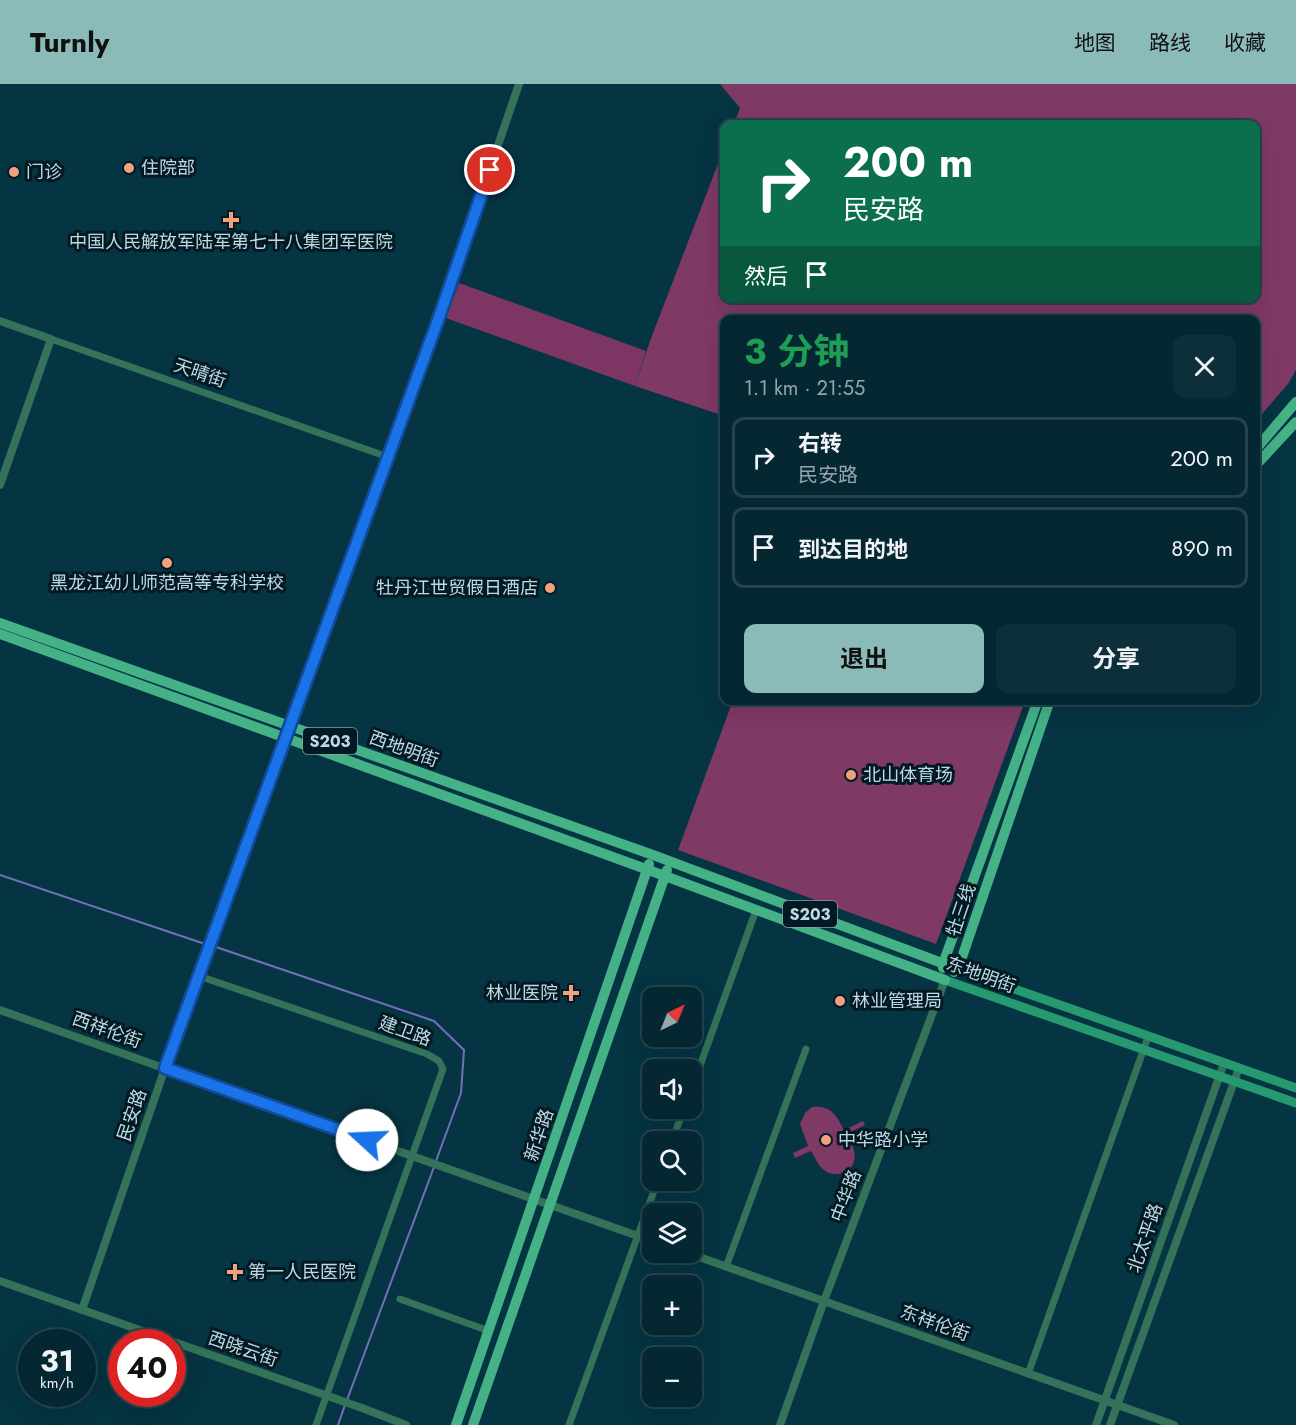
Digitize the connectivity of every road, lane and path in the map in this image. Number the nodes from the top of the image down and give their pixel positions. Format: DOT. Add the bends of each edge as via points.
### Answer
graph roads {
  1 [pos="519,84"];
  2 [pos="0,321"];
  3 [pos="51,339"];
  4 [pos="1296,402"];
  5 [pos="1296,422"];
  6 [pos="1260,443"];
  7 [pos="388,457"];
  8 [pos="1260,461"];
  9 [pos="0,484"];
  10 [pos="0,623"];
  11 [pos="0,634"];
  12 [pos="1036,705"];
  13 [pos="1048,705"];
  14 [pos="291,726"];
  15 [pos="287,738"];
  16 [pos="661,858"];
  17 [pos="656,873"];
  18 [pos="756,910"];
  19 [pos="943,964"];
  20 [pos="958,969"];
  21 [pos="199,976"];
  22 [pos="945,980"];
  23 [pos="0,1010"];
  24 [pos="1148,1037"];
  25 [pos="806,1049"];
  26 [pos="1143,1050"];
  27 [pos="702,1060"];
  28 [pos="1224,1063"];
  29 [pos="165,1068"];
  30 [pos="1239,1068"];
  31 [pos="1219,1077"];
  32 [pos="1234,1082"];
  33 [pos="1296,1088"];
  34 [pos="1296,1103"];
  35 [pos="411,1156"];
  36 [pos="654,1191"];
  37 [pos="542,1202"];
  38 [pos="638,1236"];
  39 [pos="642,1237"];
  40 [pos="702,1258"];
  41 [pos="726,1267"];
  42 [pos="0,1281"];
  43 [pos="400,1299"];
  44 [pos="824,1301"];
  45 [pos="82,1310"];
  46 [pos="489,1331"];
  47 [pos="1028,1374"];
  48 [pos="327,1395"];
  49 [pos="1105,1401"];
  50 [pos="1118,1405"];
  51 [pos="316,1425"];
  52 [pos="406,1425"];
  53 [pos="456,1425"];
  54 [pos="473,1425"];
  55 [pos="569,1425"];
  56 [pos="780,1425"];
  57 [pos="1096,1425"];
  58 [pos="1110,1425"];
  59 [pos="1174,1425"];
  1 -- 7 [label="street, 民安路"];
  2 -- 3 [label="street, 天晴街"];
  3 -- 7 [label="street, 天晴街"];
  3 -- 9 [label="street"];
  4 -- 6 [label="main road"];
  5 -- 8 [label="main road"];
  7 -- 14 [label="street, 民安路"];
  10 -- 14 [label="main road, 西地明街 / S203"];
  11 -- 15 [label="main road, 西地明街 / S203"];
  12 -- 19 [label="main road, 牡三线"];
  13 -- 20 [label="main road, 牡三线"];
  14 -- 15 [label="street, 民安路"];
  14 -- 16 [label="main road, 西地明街 / S203"];
  15 -- 17 [label="main road, 西地明街 / S203"];
  15 -- 21 [label="street, 民安路"];
  16 -- 17 [label="main road, 新华路"];
  16 -- 17 [label="main road"];
  16 -- 19 [label="main road, 东地明街 / S203"];
  17 -- 18 [label="main road, 东地明街 / S203"];
  17 -- 37 [label="main road, 新华路"];
  17 -- 37 [label="main road"];
  18 -- 22 [label="main road, 东地明街 / S203"];
  18 -- 27 [label="street"];
  19 -- 20 [label="main road, 东地明街 / S203"];
  19 -- 22 [label="main road, 牡三线"];
  20 -- 22 [label="main road"];
  20 -- 24 [label="main road, 东地明街"];
  21 -- 29 [label="street, 民安路"];
  21 -- 35 [label="street, 建卫路" via="439,1061 442,1069"];
  22 -- 26 [label="main road, 东地明街"];
  22 -- 44 [label="street, 中华路"];
  23 -- 29 [label="street, 西祥伦街"];
  24 -- 26 [label="street"];
  24 -- 28 [label="main road, 东地明街"];
  25 -- 41 [label="street"];
  26 -- 31 [label="main road, 东地明街"];
  26 -- 47 [label="street"];
  28 -- 30 [label="main road, 东地明街"];
  28 -- 31 [label="street, 北太平路"];
  29 -- 35 [label="street, 西祥伦街"];
  29 -- 45 [label="street, 民安路"];
  30 -- 32 [label="street, 北太平路"];
  30 -- 33 [label="main road, 东地明街"];
  31 -- 32 [label="main road, 东地明街"];
  31 -- 49 [label="street, 北太平路"];
  32 -- 34 [label="main road, 东地明街"];
  32 -- 50 [label="street, 北太平路"];
  35 -- 37 [label="street, 西祥伦街"];
  35 -- 48 [label="street, 建卫路"];
  36 -- 38 [label="street"];
  37 -- 38 [label="street"];
  37 -- 46 [label="main road, 新华路"];
  37 -- 54 [label="main road"];
  38 -- 39 [label="street"];
  38 -- 55 [label="street"];
  40 -- 41 [label="street, 东祥伦街"];
  41 -- 44 [label="street, 东祥伦街"];
  42 -- 45 [label="street, 西晓云街"];
  43 -- 46 [label="street"];
  44 -- 47 [label="street, 东祥伦街"];
  44 -- 56 [label="street, 中华路"];
  45 -- 48 [label="street, 西晓云街"];
  46 -- 53 [label="main road, 新华路"];
  47 -- 49 [label="street, 东祥伦街"];
  48 -- 51 [label="street, 建卫路"];
  48 -- 52 [label="street, 西晓云街"];
  49 -- 50 [label="street, 东祥伦街"];
  49 -- 57 [label="street, 北太平路"];
  50 -- 58 [label="street, 北太平路"];
  50 -- 59 [label="street, 东祥伦街"];
}
